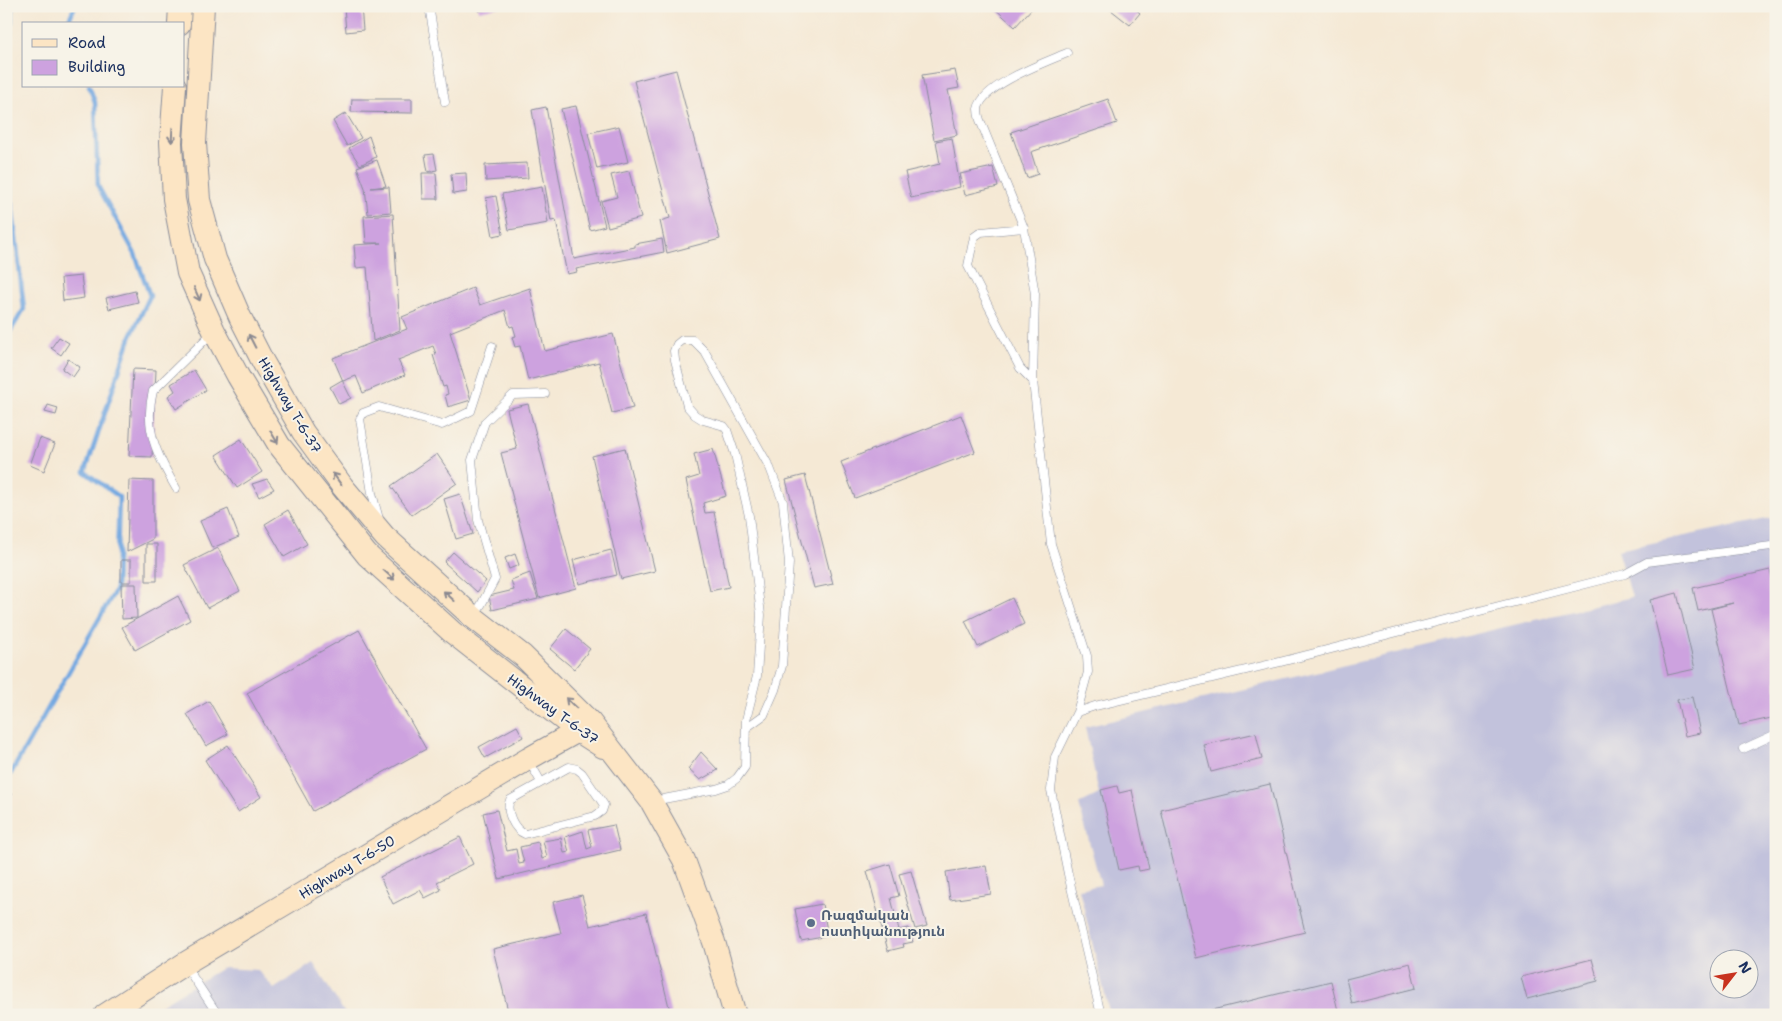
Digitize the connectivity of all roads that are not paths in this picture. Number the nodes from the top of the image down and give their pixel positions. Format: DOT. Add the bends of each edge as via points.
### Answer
graph roads {
  1 [pos="180,6"];
  2 [pos="203,6"];
  3 [pos="429,6"];
  4 [pos="179,22"];
  5 [pos="1067,53"];
  6 [pos="175,88"];
  7 [pos="445,102"];
  8 [pos="1024,228"];
  9 [pos="214,331"];
  10 [pos="492,346"];
  11 [pos="1033,381"];
  12 [pos="545,394"];
  13 [pos="176,488"];
  14 [pos="385,537"];
  15 [pos="1776,550"];
  16 [pos="367,555"];
  17 [pos="472,617"];
  18 [pos="1077,712"];
  19 [pos="584,726"];
  20 [pos="746,728"];
  21 [pos="1776,734"];
  22 [pos="1743,749"];
  23 [pos="528,759"];
  24 [pos="541,782"];
  25 [pos="651,801"];
  26 [pos="184,964"];
  27 [pos="105,1015"];
  28 [pos="218,1015"];
  29 [pos="735,1015"];
  30 [pos="1101,1015"];
  1 -- 4 [label="main road"];
  14 -- 2 [label="main road, Highway T-6-37, one-way" via="303,432 240,317 215,259 199,200 195,144"];
  3 -- 7 [label="lane"];
  5 -- 8 [label="lane" via="1004,81 988,93 978,108"];
  6 -- 9 [label="main road, Highway T-6-37, one-way" via="171,142 174,200 188,273"];
  8 -- 11 [label="lane" via="1035,294"];
  8 -- 11 [label="lane" via="981,232 974,237 968,266 1020,368"];
  9 -- 13 [label="lane" via="153,391 151,399 150,423 158,456"];
  9 -- 16 [label="main road, Highway T-6-37, one-way" via="279,445"];
  10 -- 14 [label="lane" via="471,411 442,424 378,407 364,412 360,419 372,493"];
  11 -- 18 [label="lane" via="1052,544 1087,656 1088,672"];
  12 -- 17 [label="lane" via="513,395 485,422 472,460 478,520 495,579"];
  14 -- 16 [label="main road"];
  17 -- 14 [label="main road, Highway T-6-37, one-way"];
  15 -- 18 [label="lane" via="1771,546 1647,562 1625,574"];
  16 -- 19 [label="main road, Highway T-6-37, one-way" via="452,632"];
  19 -- 17 [label="main road, Highway T-6-37, one-way" via="523,656"];
  18 -- 30 [label="lane" via="1055,757 1051,790"];
  19 -- 23 [label="main road, Highway T-6-50"];
  19 -- 25 [label="main road, Highway T-6-37" via="614,753"];
  20 -- 20 [label="lane" via="757,676 761,615 749,516 727,430 724,426 703,420 688,406 674,350 686,339 693,340 705,352 770,468 783,502 789,563 782,666 764,715"];
  20 -- 25 [label="lane" via="745,767 733,782 716,789"];
  21 -- 22 [label="lane"];
  23 -- 24 [label="lane"];
  23 -- 26 [label="main road, Highway T-6-50"];
  24 -- 24 [label="lane" via="569,767 576,769 604,805 602,810 595,816 525,834 520,832 514,825 508,805 510,800"];
  25 -- 29 [label="main road, Highway T-6-37" via="684,860 714,942"];
  26 -- 27 [label="main road, Highway T-6-50"];
  26 -- 28 [label="lane"];
}
